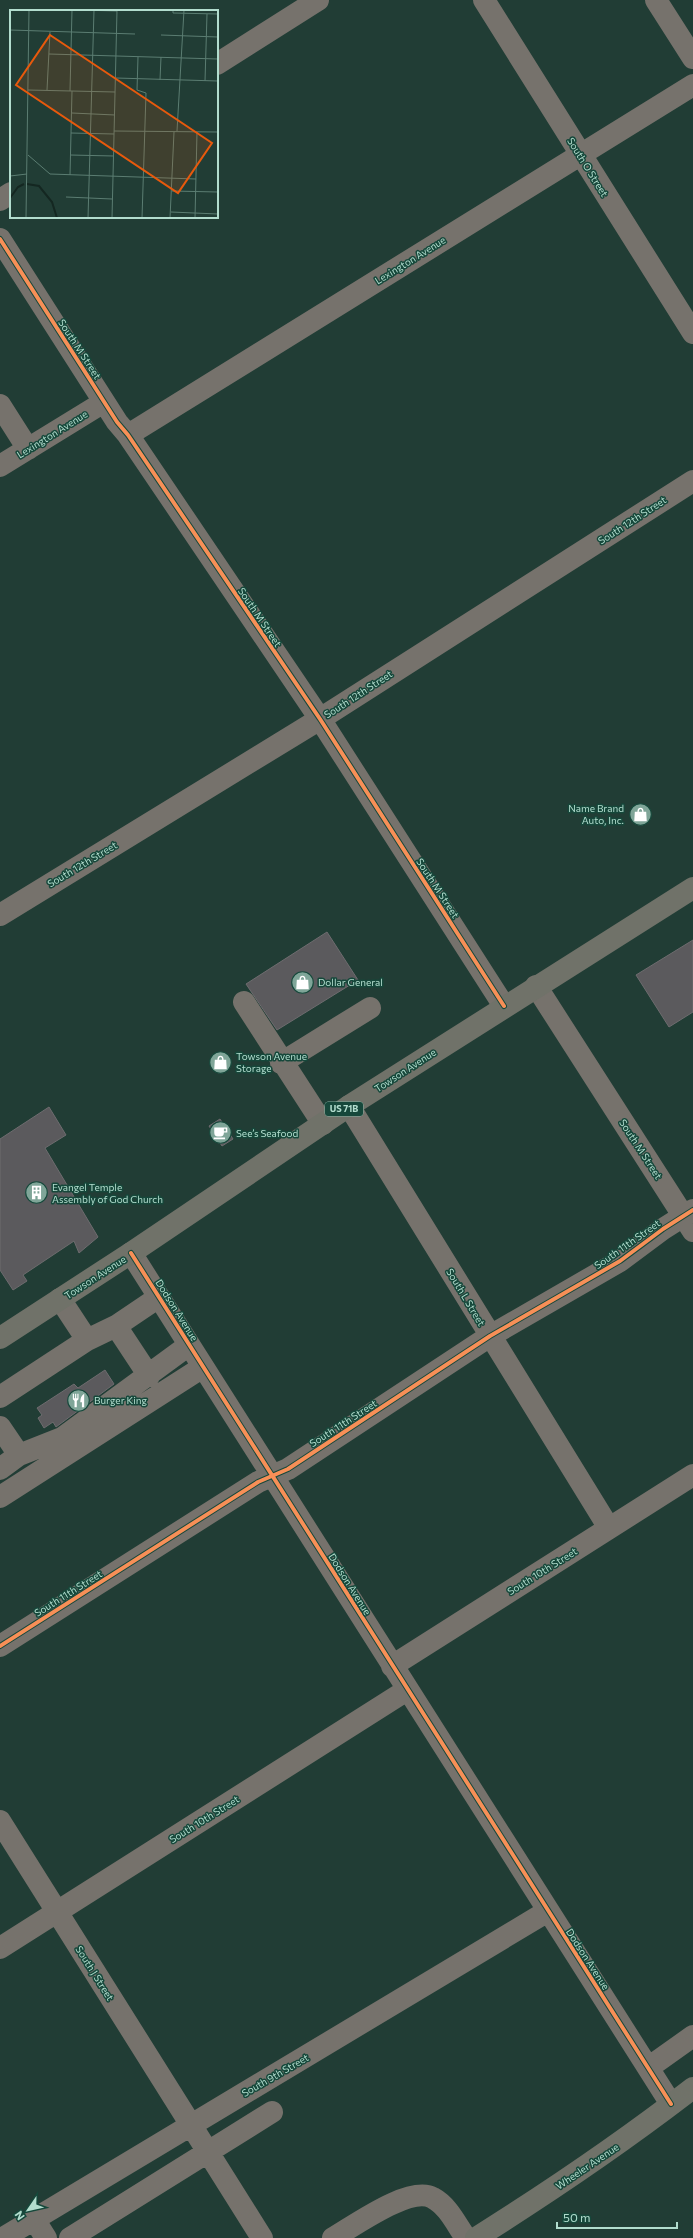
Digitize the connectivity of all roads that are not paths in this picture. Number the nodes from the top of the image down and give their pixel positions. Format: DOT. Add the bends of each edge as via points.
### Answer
graph roads {
  1 [pos="318,0"];
  2 [pos="484,0"];
  3 [pos="656,0"];
  4 [pos="693,58"];
  5 [pos="218,63"];
  6 [pos="693,85"];
  7 [pos="580,154"];
  8 [pos="10,195"];
  9 [pos="0,200"];
  10 [pos="0,239"];
  11 [pos="693,333"];
  12 [pos="104,402"];
  13 [pos="0,404"];
  14 [pos="128,435"];
  15 [pos="28,449"];
  16 [pos="0,466"];
  17 [pos="693,481"];
  18 [pos="320,719"];
  19 [pos="693,888"];
  20 [pos="0,915"];
  21 [pos="536,986"];
  22 [pos="244,1002"];
  23 [pos="504,1006"];
  24 [pos="370,1008"];
  25 [pos="281,1063"];
  26 [pos="350,1106"];
  27 [pos="323,1124"];
  28 [pos="690,1219"];
  29 [pos="131,1253"];
  30 [pos="159,1297"];
  31 [pos="60,1299"];
  32 [pos="116,1326"];
  33 [pos="490,1336"];
  34 [pos="0,1337"];
  35 [pos="87,1340"];
  36 [pos="189,1344"];
  37 [pos="203,1367"];
  38 [pos="149,1376"];
  39 [pos="0,1397"];
  40 [pos="0,1427"];
  41 [pos="19,1455"];
  42 [pos="0,1469"];
  43 [pos="693,1475"];
  44 [pos="273,1476"];
  45 [pos="0,1497"];
  46 [pos="609,1528"];
  47 [pos="0,1646"];
  48 [pos="392,1666"];
  49 [pos="407,1690"];
  50 [pos="0,1821"];
  51 [pos="57,1912"];
  52 [pos="548,1912"];
  53 [pos="0,1948"];
  54 [pos="693,2036"];
  55 [pos="648,2068"];
  56 [pos="693,2088"];
  57 [pos="672,2104"];
  58 [pos="272,2112"];
  59 [pos="190,2125"];
  60 [pos="208,2153"];
  61 [pos="34,2219"];
  62 [pos="3,2238"];
  63 [pos="46,2238"];
  64 [pos="70,2238"];
  65 [pos="262,2238"];
  66 [pos="333,2238"];
  67 [pos="466,2238"];
  68 [pos="476,2238"];
  1 -- 5 [label="street"];
  2 -- 7 [label="street, South O Street"];
  3 -- 4 [label="street"];
  6 -- 7 [label="street, Lexington Avenue"];
  7 -- 11 [label="street, South O Street"];
  7 -- 14 [label="street, Lexington Avenue"];
  8 -- 9 [label="street"];
  10 -- 12 [label="street, South M Street"];
  12 -- 14 [label="street, South M Street"];
  12 -- 15 [label="street, Lexington Avenue"];
  13 -- 15 [label="street"];
  14 -- 18 [label="street, South M Street"];
  15 -- 16 [label="street, Lexington Avenue"];
  17 -- 18 [label="street, South 12th Street"];
  18 -- 20 [label="street, South 12th Street"];
  18 -- 23 [label="street, South M Street"];
  19 -- 21 [label="main road, Towson Avenue / US 71B"];
  21 -- 23 [label="main road, Towson Avenue / US 71B"];
  21 -- 28 [label="street, South M Street"];
  22 -- 25 [label="street"];
  23 -- 26 [label="main road, Towson Avenue / US 71B"];
  24 -- 25 [label="street"];
  25 -- 27 [label="street"];
  26 -- 27 [label="main road, Towson Avenue / US 71B"];
  26 -- 33 [label="street, South L Street"];
  27 -- 29 [label="main road, Towson Avenue / US 71B"];
  28 -- 33 [label="street, South 11th Street"];
  29 -- 30 [label="street, Dodson Avenue"];
  29 -- 31 [label="main road, Towson Avenue / US 71B"];
  30 -- 32 [label="street"];
  30 -- 36 [label="street, Dodson Avenue"];
  31 -- 34 [label="main road, Towson Avenue / US 71B"];
  31 -- 35 [label="street"];
  32 -- 35 [label="street"];
  32 -- 38 [label="street"];
  33 -- 44 [label="street, South 11th Street" via="288,1469"];
  33 -- 46 [label="street, South L Street"];
  35 -- 39 [label="street"];
  36 -- 37 [label="street, Dodson Avenue"];
  36 -- 38 [label="street"];
  37 -- 44 [label="street, Dodson Avenue"];
  37 -- 45 [label="street"];
  38 -- 41 [label="street" via="62,1438"];
  40 -- 41 [label="street"];
  41 -- 42 [label="street"];
  43 -- 46 [label="street, South 10th Street"];
  44 -- 47 [label="street, South 11th Street" via="258,1482"];
  44 -- 48 [label="street, Dodson Avenue"];
  46 -- 48 [label="street, South 10th Street"];
  48 -- 49 [label="street, Dodson Avenue"];
  49 -- 51 [label="street, South 10th Street"];
  49 -- 52 [label="street, Dodson Avenue"];
  50 -- 51 [label="street, South J Street"];
  51 -- 53 [label="street, South 10th Street"];
  51 -- 59 [label="street, South J Street"];
  52 -- 55 [label="street, Dodson Avenue"];
  52 -- 59 [label="street, South 9th Street"];
  54 -- 55 [label="street"];
  55 -- 57 [label="street, Dodson Avenue"];
  56 -- 57 [label="main road, Wheeler Avenue"];
  57 -- 68 [label="main road, Wheeler Avenue" via="589,2165"];
  58 -- 60 [label="street"];
  59 -- 60 [label="street, South J Street"];
  59 -- 61 [label="street, South 9th Street"];
  60 -- 64 [label="street"];
  60 -- 65 [label="street, South J Street"];
  61 -- 62 [label="street, South 9th Street"];
  61 -- 63 [label="street"];
  66 -- 67 [label="street" via="403,2198 420,2194 432,2197 446,2208"];
}
